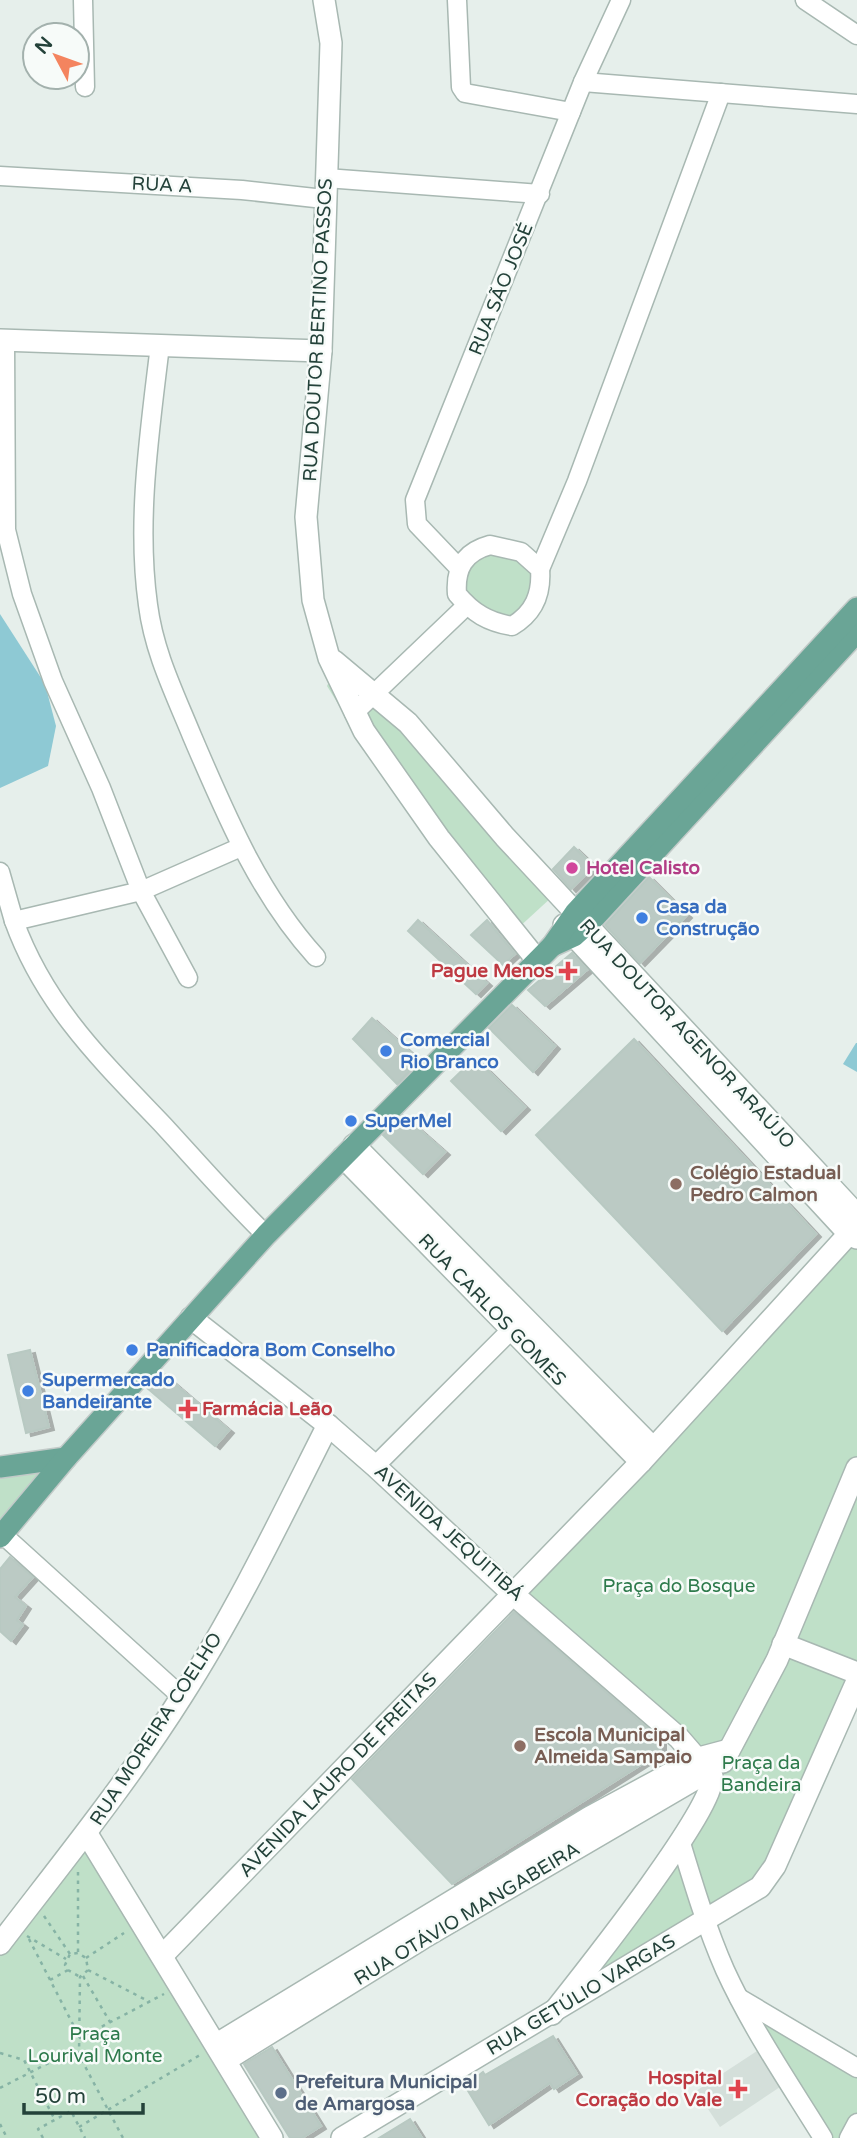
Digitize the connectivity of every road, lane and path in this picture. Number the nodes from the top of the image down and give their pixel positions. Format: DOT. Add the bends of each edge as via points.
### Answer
graph roads {
  1 [pos="83,0"];
  2 [pos="324,0"];
  3 [pos="457,0"];
  4 [pos="621,0"];
  5 [pos="805,0"];
  6 [pos="83,21"];
  7 [pos="857,35"];
  8 [pos="583,82"];
  9 [pos="721,93"];
  10 [pos="857,104"];
  11 [pos="571,112"];
  12 [pos="0,176"];
  13 [pos="325,188"];
  14 [pos="540,194"];
  15 [pos="3,340"];
  16 [pos="160,345"];
  17 [pos="321,351"];
  18 [pos="458,568"];
  19 [pos="540,569"];
  20 [pos="466,606"];
  21 [pos="857,608"];
  22 [pos="857,632"];
  23 [pos="329,657"];
  24 [pos="377,695"];
  25 [pos="354,713"];
  26 [pos="691,802"];
  27 [pos="241,847"];
  28 [pos="0,872"];
  29 [pos="141,891"];
  30 [pos="14,921"];
  31 [pos="575,925"];
  32 [pos="545,953"];
  33 [pos="316,957"];
  34 [pos="188,978"];
  35 [pos="348,1151"];
  36 [pos="855,1228"];
  37 [pos="266,1235"];
  38 [pos="191,1318"];
  39 [pos="517,1323"];
  40 [pos="328,1425"];
  41 [pos="647,1455"];
  42 [pos="66,1458"];
  43 [pos="0,1466"];
  44 [pos="375,1466"];
  45 [pos="857,1468"];
  46 [pos="1,1536"];
  47 [pos="514,1595"];
  48 [pos="783,1644"];
  49 [pos="857,1673"];
  50 [pos="857,1681"];
  51 [pos="182,1696"];
  52 [pos="707,1770"];
  53 [pos="90,1838"];
  54 [pos="681,1843"];
  55 [pos="35,1901"];
  56 [pos="704,1919"];
  57 [pos="141,1921"];
  58 [pos="0,1944"];
  59 [pos="78,1953"];
  60 [pos="70,1954"];
  61 [pos="162,1956"];
  62 [pos="86,1958"];
  63 [pos="66,1959"];
  64 [pos="68,1970"];
  65 [pos="88,1970"];
  66 [pos="81,1976"];
  67 [pos="50,1980"];
  68 [pos="181,1986"];
  69 [pos="739,1998"];
  70 [pos="150,2001"];
  71 [pos="552,2014"];
  72 [pos="110,2022"];
  73 [pos="80,2038"];
  74 [pos="222,2052"];
  75 [pos="0,2053"];
  76 [pos="79,2055"];
  77 [pos="857,2068"];
  78 [pos="29,2072"];
  79 [pos="0,2088"];
  80 [pos="107,2110"];
  81 [pos="55,2120"];
  82 [pos="857,2123"];
  83 [pos="0,2124"];
  84 [pos="79,2127"];
  85 [pos="7,2138"];
  86 [pos="43,2138"];
  87 [pos="85,2138"];
  88 [pos="123,2138"];
  89 [pos="272,2138"];
  90 [pos="342,2138"];
  91 [pos="823,2138"];
  92 [pos="849,2138"];
  1 -- 6 [label="street"];
  2 -- 13 [label="street, RUA DOUTOR BERTINO PASSOS" via="331,43"];
  3 -- 11 [label="street" via="461,87 466,93"];
  4 -- 8 [label="street, RUA SÃO JOSÉ"];
  5 -- 7 [label="street"];
  8 -- 9 [label="street"];
  8 -- 11 [label="street, RUA SÃO JOSÉ"];
  9 -- 10 [label="street"];
  9 -- 19 [label="street"];
  11 -- 14 [label="street, RUA SÃO JOSÉ"];
  12 -- 13 [label="street, RUA A" via="242,190"];
  13 -- 14 [label="street, RUA A"];
  13 -- 17 [label="street, RUA DOUTOR BERTINO PASSOS"];
  14 -- 18 [label="street, RUA SÃO JOSÉ" via="415,500 417,524"];
  15 -- 16 [label="street"];
  15 -- 29 [label="street" via="6,530 15,568 53,681"];
  16 -- 17 [label="street"];
  16 -- 27 [label="street" via="148,452 148,603 156,651"];
  17 -- 23 [label="street, RUA DOUTOR BERTINO PASSOS" via="306,517 313,600"];
  18 -- 19 [label="street" via="466,557 490,545 522,552"];
  18 -- 20 [label="street" via="457,594"];
  19 -- 20 [label="street" via="537,598 525,619 512,626 488,621"];
  20 -- 24 [label="street"];
  21 -- 26 [label="main road"];
  22 -- 26 [label="main road"];
  23 -- 24 [label="street"];
  23 -- 25 [label="street, RUA DOUTOR BERTINO PASSOS"];
  24 -- 25 [label="street"];
  24 -- 31 [label="street" via="408,723"];
  25 -- 32 [label="street, RUA DOUTOR BERTINO PASSOS" via="445,846"];
  26 -- 31 [label="main road"];
  27 -- 29 [label="street"];
  27 -- 33 [label="street" via="273,904"];
  28 -- 30 [label="street"];
  29 -- 30 [label="street"];
  29 -- 34 [label="street"];
  30 -- 37 [label="street" via="45,987 83,1042"];
  31 -- 32 [label="main road"];
  31 -- 36 [label="street, RUA DOUTOR AGENOR ARAÚJO"];
  32 -- 35 [label="main road"];
  35 -- 37 [label="main road"];
  35 -- 39 [label="street, RUA CARLOS GOMES"];
  36 -- 41 [label="street"];
  37 -- 38 [label="main road"];
  38 -- 40 [label="street, AVENIDA JEQUITIBÁ"];
  38 -- 42 [label="main road"];
  39 -- 41 [label="street, RUA CARLOS GOMES"];
  39 -- 44 [label="street"];
  40 -- 44 [label="street, AVENIDA JEQUITIBÁ"];
  40 -- 51 [label="street, RUA MOREIRA COELHO"];
  41 -- 47 [label="street"];
  42 -- 43 [label="main road"];
  42 -- 46 [label="main road"];
  44 -- 47 [label="street, AVENIDA JEQUITIBÁ"];
  45 -- 48 [label="street"];
  46 -- 51 [label="street"];
  47 -- 52 [label="street, AVENIDA JEQUITIBÁ" via="640,1702"];
  47 -- 61 [label="street, AVENIDA LAURO DE FREITAS"];
  48 -- 49 [label="street"];
  48 -- 52 [label="street" via="729,1750"];
  50 -- 56 [label="street, RUA GETÚLIO VARGAS" via="775,1866 760,1887"];
  51 -- 53 [label="street, RUA MOREIRA COELHO"];
  52 -- 54 [label="street"];
  52 -- 74 [label="street, RUA OTÁVIO MANGABEIRA" via="590,1817"];
  53 -- 55 [label="street, RUA MOREIRA COELHO"];
  53 -- 57 [label="street"];
  53 -- 59 [label="path" via="78,1861"];
  54 -- 56 [label="street"];
  54 -- 71 [label="street"];
  55 -- 58 [label="street, RUA MOREIRA COELHO"];
  55 -- 60 [label="path"];
  56 -- 69 [label="street"];
  56 -- 71 [label="street, RUA GETÚLIO VARGAS"];
  57 -- 61 [label="street"];
  57 -- 62 [label="path"];
  59 -- 60 [label="path"];
  59 -- 62 [label="path"];
  60 -- 63 [label="path"];
  61 -- 68 [label="street"];
  62 -- 65 [label="path"];
  63 -- 64 [label="path"];
  63 -- 67 [label="path" via="27,1936"];
  64 -- 66 [label="path"];
  64 -- 67 [label="path"];
  65 -- 66 [label="path"];
  65 -- 70 [label="path"];
  66 -- 72 [label="path"];
  66 -- 73 [label="path"];
  67 -- 73 [label="path"];
  68 -- 70 [label="path"];
  68 -- 74 [label="street"];
  69 -- 77 [label="street"];
  69 -- 91 [label="street"];
  70 -- 72 [label="path"];
  71 -- 90 [label="street, RUA GETÚLIO VARGAS"];
  72 -- 73 [label="path"];
  73 -- 76 [label="path"];
  74 -- 80 [label="path"];
  74 -- 89 [label="street"];
  75 -- 78 [label="path" via="24,2060"];
  76 -- 78 [label="path" via="70,2052"];
  76 -- 80 [label="path"];
  78 -- 79 [label="path"];
  78 -- 81 [label="path"];
  80 -- 84 [label="path"];
  80 -- 88 [label="path"];
  81 -- 84 [label="path" via="71,2111"];
  81 -- 86 [label="path" via="38,2129"];
  82 -- 92 [label="street"];
  83 -- 85 [label="path"];
  84 -- 87 [label="path"];
}
